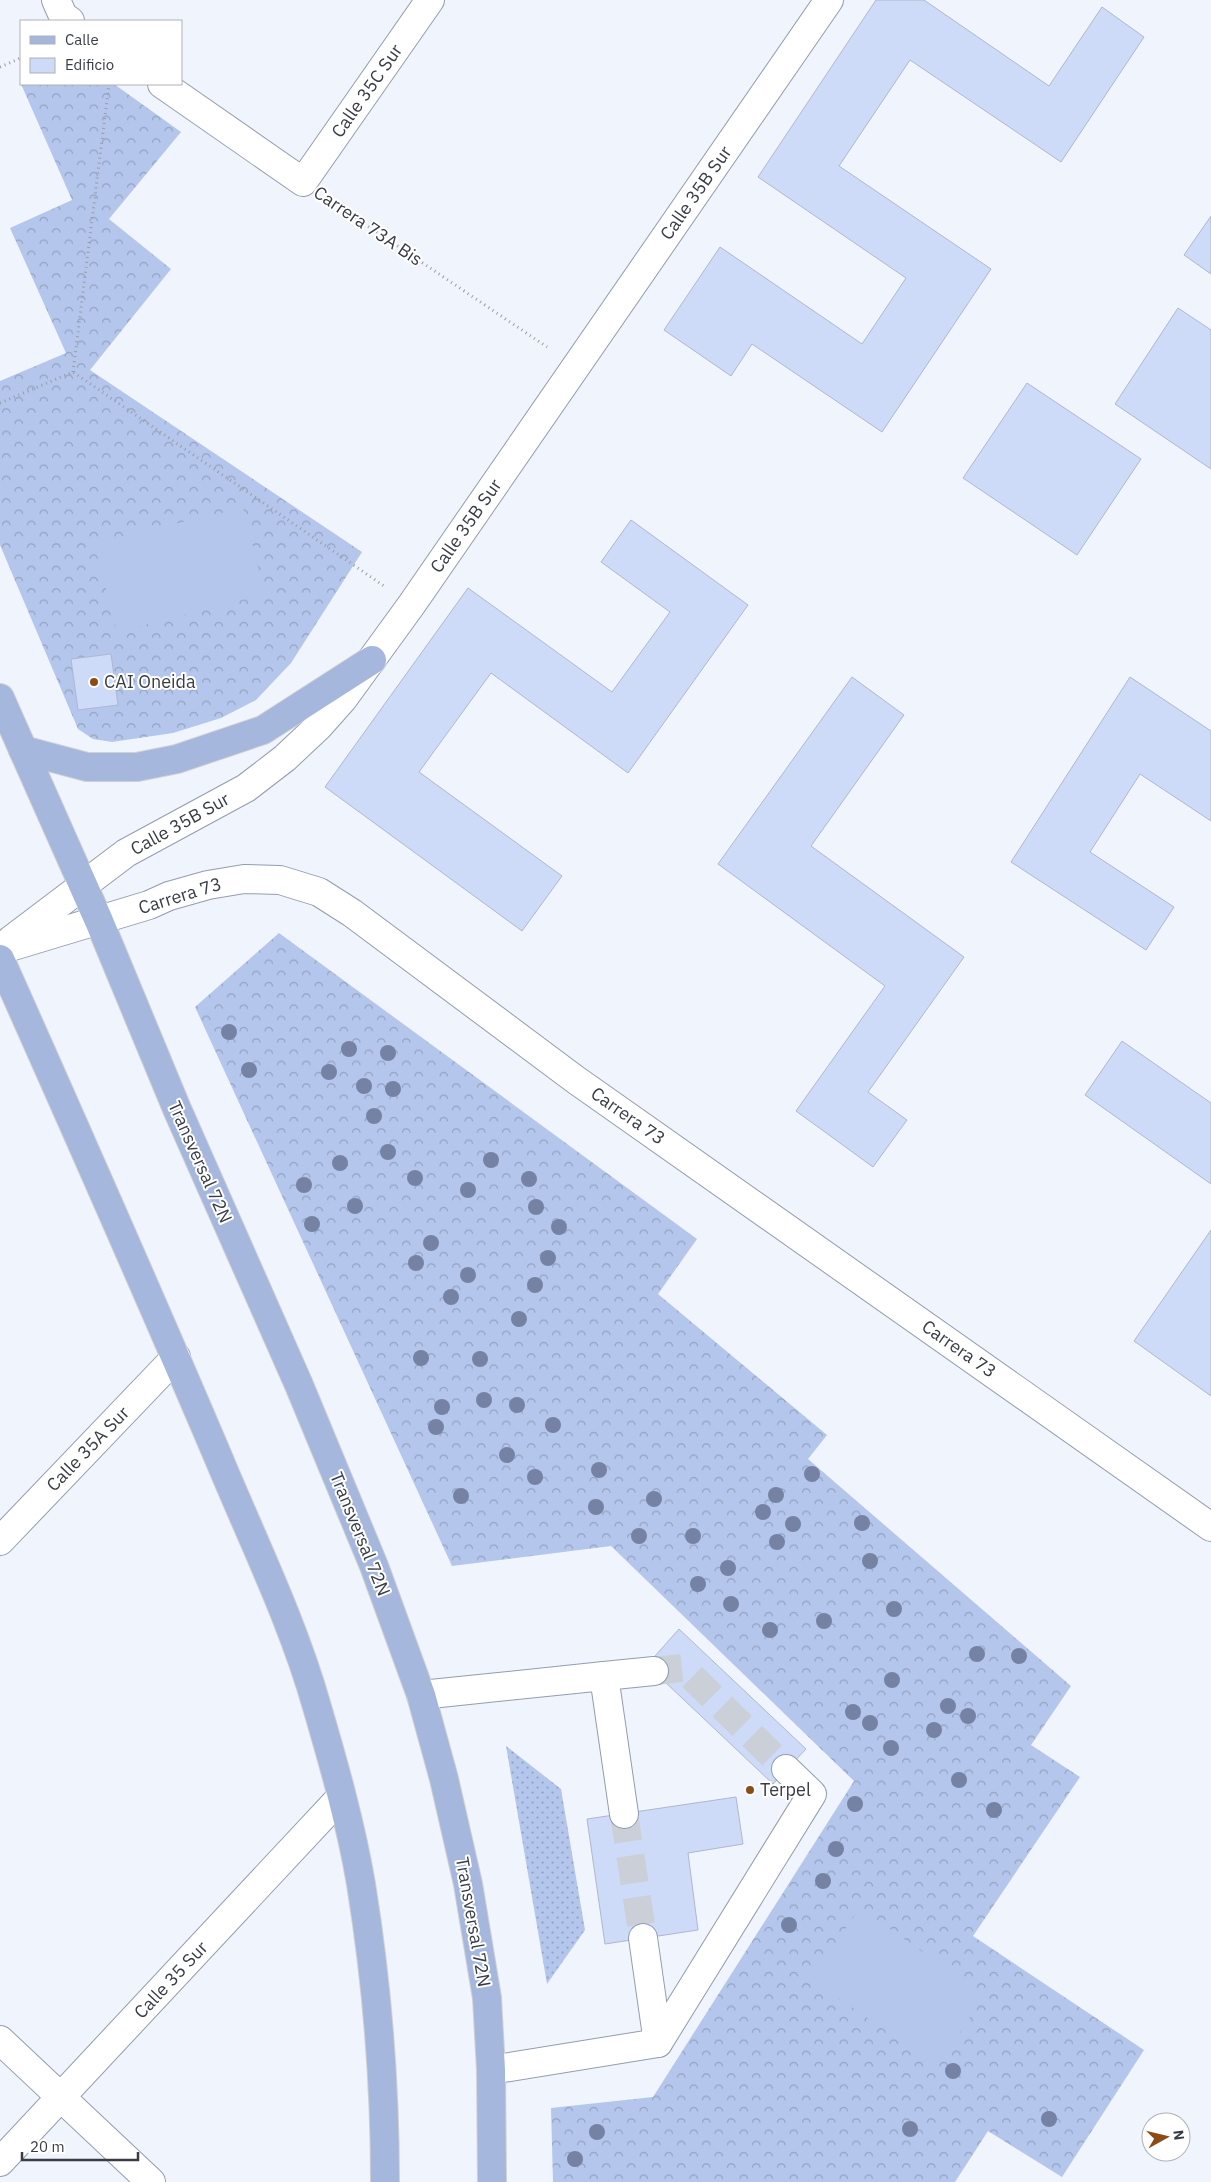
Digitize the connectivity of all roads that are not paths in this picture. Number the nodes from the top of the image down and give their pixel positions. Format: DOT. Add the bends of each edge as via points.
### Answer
graph roads {
  1 [pos="430,0"];
  2 [pos="829,0"];
  3 [pos="163,85"];
  4 [pos="303,182"];
  5 [pos="372,660"];
  6 [pos="0,698"];
  7 [pos="23,750"];
  8 [pos="82,886"];
  9 [pos="98,921"];
  10 [pos="0,950"];
  11 [pos="0,959"];
  12 [pos="176,1357"];
  13 [pos="1211,1527"];
  14 [pos="0,1541"];
  15 [pos="654,1670"];
  16 [pos="604,1676"];
  17 [pos="421,1695"];
  18 [pos="786,1769"];
  19 [pos="341,1797"];
  20 [pos="624,1814"];
  21 [pos="643,1938"];
  22 [pos="0,2040"];
  23 [pos="658,2042"];
  24 [pos="491,2070"];
  25 [pos="61,2097"];
  26 [pos="0,2162"];
  27 [pos="150,2182"];
  28 [pos="385,2182"];
  29 [pos="492,2182"];
  1 -- 4 [label="street, Calle 35C Sur"];
  2 -- 5 [label="street, Calle 35B Sur"];
  3 -- 4 [label="street, Carrera 73A Bis"];
  5 -- 7 [label="main road" via="262,730 177,759 137,767 87,767"];
  5 -- 8 [label="street, Calle 35B Sur" via="319,726 285,758 246,788 126,853"];
  6 -- 7 [label="main road, Transversal 72N"];
  7 -- 8 [label="main road, Transversal 72N"];
  8 -- 9 [label="main road, Transversal 72N"];
  8 -- 10 [label="street, Calle 35B Sur"];
  9 -- 10 [label="street, Carrera 73"];
  9 -- 13 [label="street, Carrera 73" via="208,885 244,879 280,880 319,892 352,913 576,1080"];
  9 -- 17 [label="main road, Transversal 72N" via="314,1422 374,1566"];
  11 -- 12 [label="main road"];
  12 -- 14 [label="street, Calle 35A Sur"];
  12 -- 19 [label="main road" via="297,1649 316,1704"];
  15 -- 16 [label="street"];
  16 -- 17 [label="street"];
  16 -- 20 [label="street"];
  17 -- 24 [label="main road, Transversal 72N" via="468,1884 487,1998"];
  18 -- 23 [label="street" via="812,1794"];
  19 -- 25 [label="street, Calle 35 Sur"];
  19 -- 28 [label="main road" via="360,1882 377,2000 385,2121"];
  21 -- 23 [label="street"];
  22 -- 25 [label="street"];
  23 -- 24 [label="street"];
  24 -- 29 [label="main road, Transversal 72N"];
  25 -- 26 [label="street, Calle 35 Sur"];
  25 -- 27 [label="street"];
}
